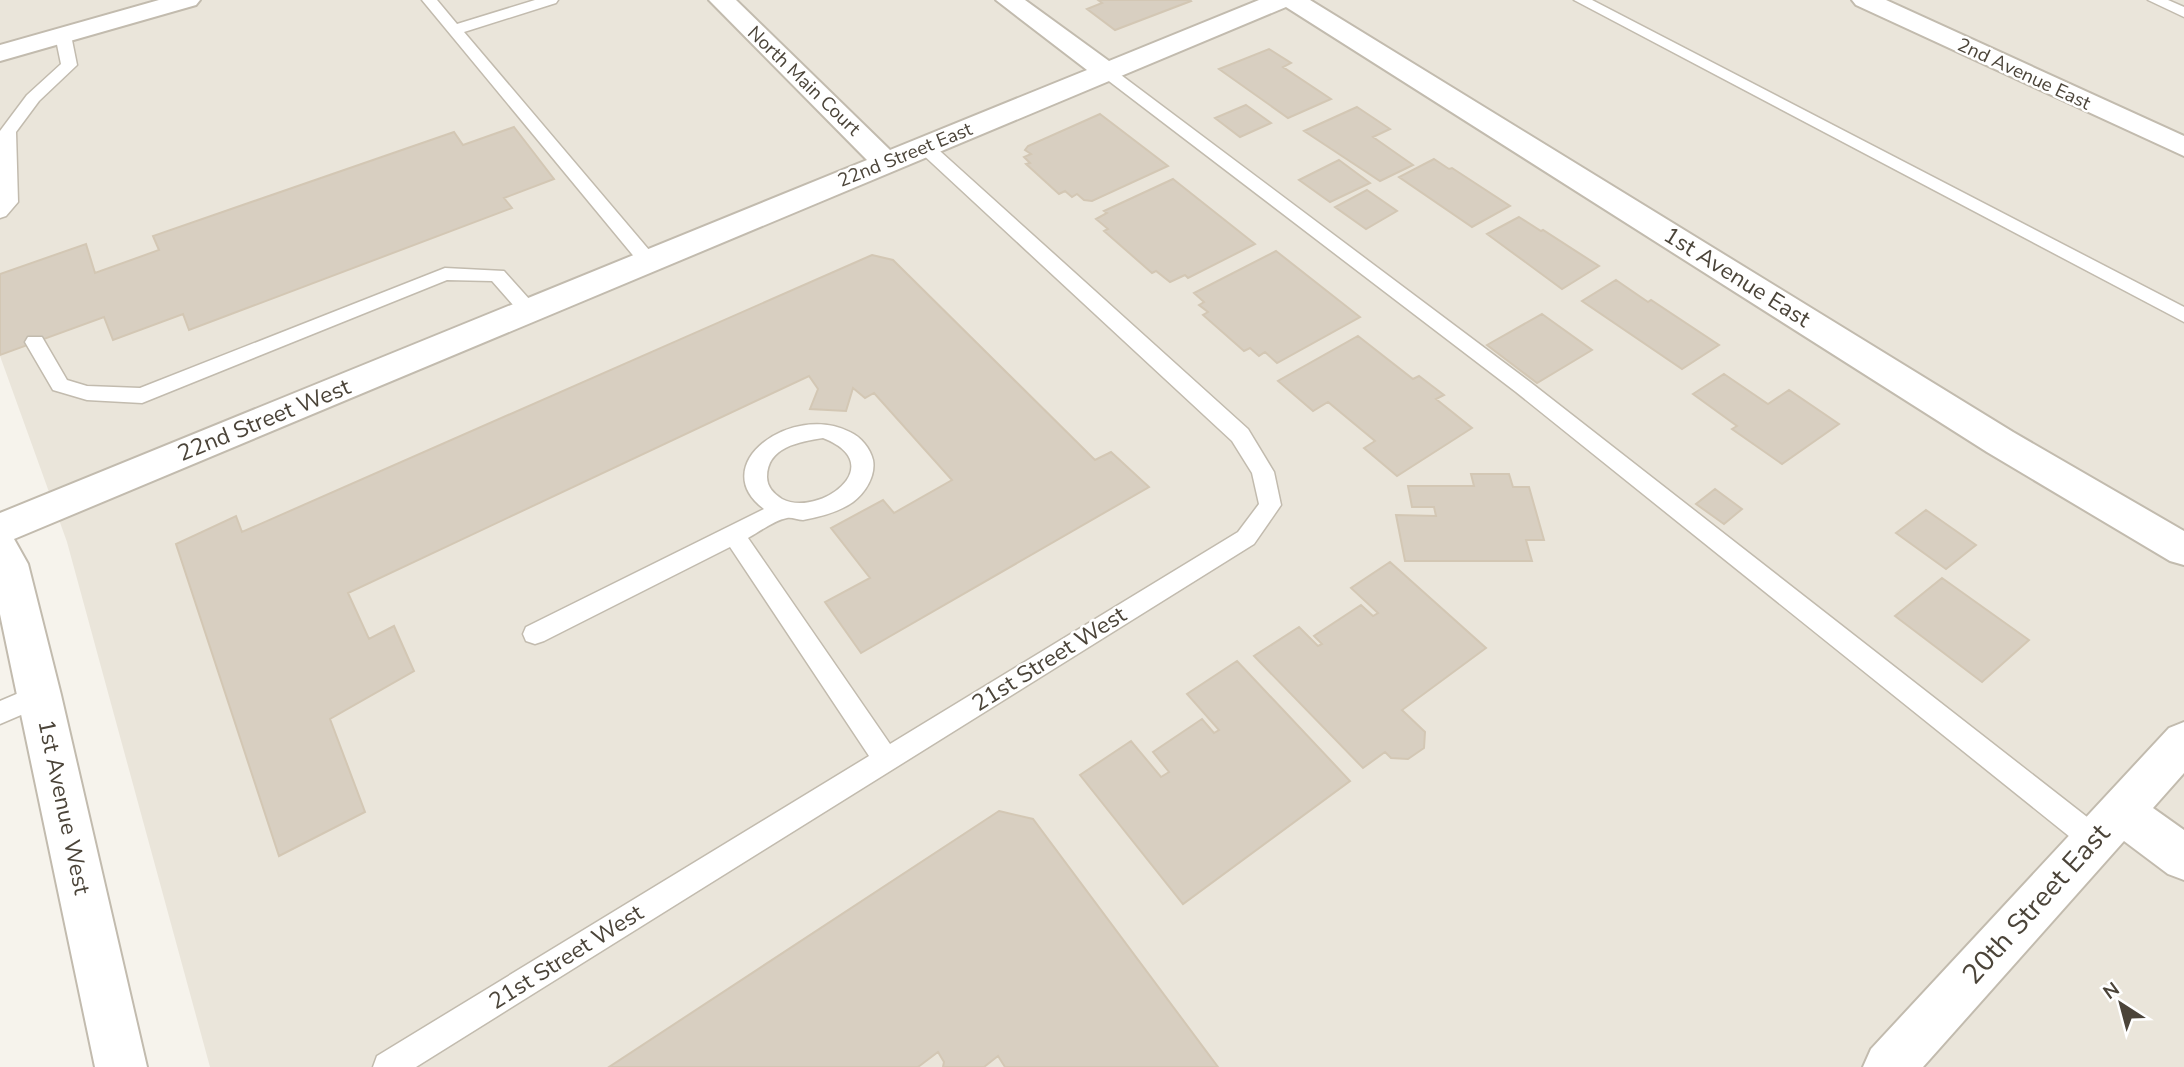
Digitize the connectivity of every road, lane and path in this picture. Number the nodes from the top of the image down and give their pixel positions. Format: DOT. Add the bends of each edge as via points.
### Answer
graph roads {
  1 [pos="187,0"];
  2 [pos="429,0"];
  3 [pos="551,0"];
  4 [pos="722,0"];
  5 [pos="1009,0"];
  6 [pos="1281,0"];
  7 [pos="1292,0"];
  8 [pos="1581,0"];
  9 [pos="1865,0"];
  10 [pos="2155,0"];
  11 [pos="2184,12"];
  12 [pos="454,30"];
  13 [pos="63,35"];
  14 [pos="0,54"];
  15 [pos="1107,72"];
  16 [pos="925,147"];
  17 [pos="2184,147"];
  18 [pos="887,163"];
  19 [pos="0,212"];
  20 [pos="648,261"];
  21 [pos="529,310"];
  22 [pos="2184,316"];
  23 [pos="35,342"];
  24 [pos="784,509"];
  25 [pos="0,529"];
  26 [pos="734,535"];
  27 [pos="0,550"];
  28 [pos="2184,550"];
  29 [pos="535,634"];
  30 [pos="40,695"];
  31 [pos="0,713"];
  32 [pos="2184,742"];
  33 [pos="886,759"];
  34 [pos="2108,825"];
  35 [pos="2184,858"];
  36 [pos="121,1067"];
  37 [pos="388,1067"];
  38 [pos="1889,1067"];
  1 -- 13 [label="street"];
  2 -- 12 [label="lane"];
  3 -- 12 [label="lane"];
  4 -- 18 [label="street, North Main Court"];
  5 -- 15 [label="street"];
  6 -- 15 [label="street, 22nd Street East"];
  7 -- 28 [label="street, 1st Avenue East" via="2000,442"];
  8 -- 22 [label="lane"];
  9 -- 17 [label="street, 2nd Avenue East"];
  10 -- 11 [label="lane"];
  12 -- 20 [label="lane"];
  13 -- 14 [label="street"];
  13 -- 19 [label="lane" via="69,65 33,98 8,132 9,202"];
  15 -- 16 [label="street, 22nd Street East"];
  15 -- 34 [label="lane"];
  16 -- 18 [label="street, 22nd Street East"];
  16 -- 33 [label="lane, 21st Street West" via="1240,435 1263,472 1270,505 1245,538"];
  18 -- 20 [label="street, 22nd Street East"];
  20 -- 21 [label="street, 22nd Street East"];
  21 -- 23 [label="lane" via="497,275 444,274 142,396 87,393 60,385"];
  21 -- 25 [label="street, 22nd Street West"];
  24 -- 24 [label="lane" via="759,493 755,467 762,454 789,435 806,431 823,430 852,442 863,465 851,491 820,509"];
  24 -- 26 [label="lane"];
  26 -- 29 [label="lane"];
  26 -- 33 [label="lane"];
  27 -- 30 [label="street, 1st Avenue West" via="8,564"];
  30 -- 31 [label="lane"];
  30 -- 36 [label="street, 1st Avenue West"];
  32 -- 34 [label="street, 20th Street East"];
  33 -- 37 [label="lane, 21st Street West"];
  34 -- 35 [label="street"];
  34 -- 38 [label="street, 20th Street East"];
}
